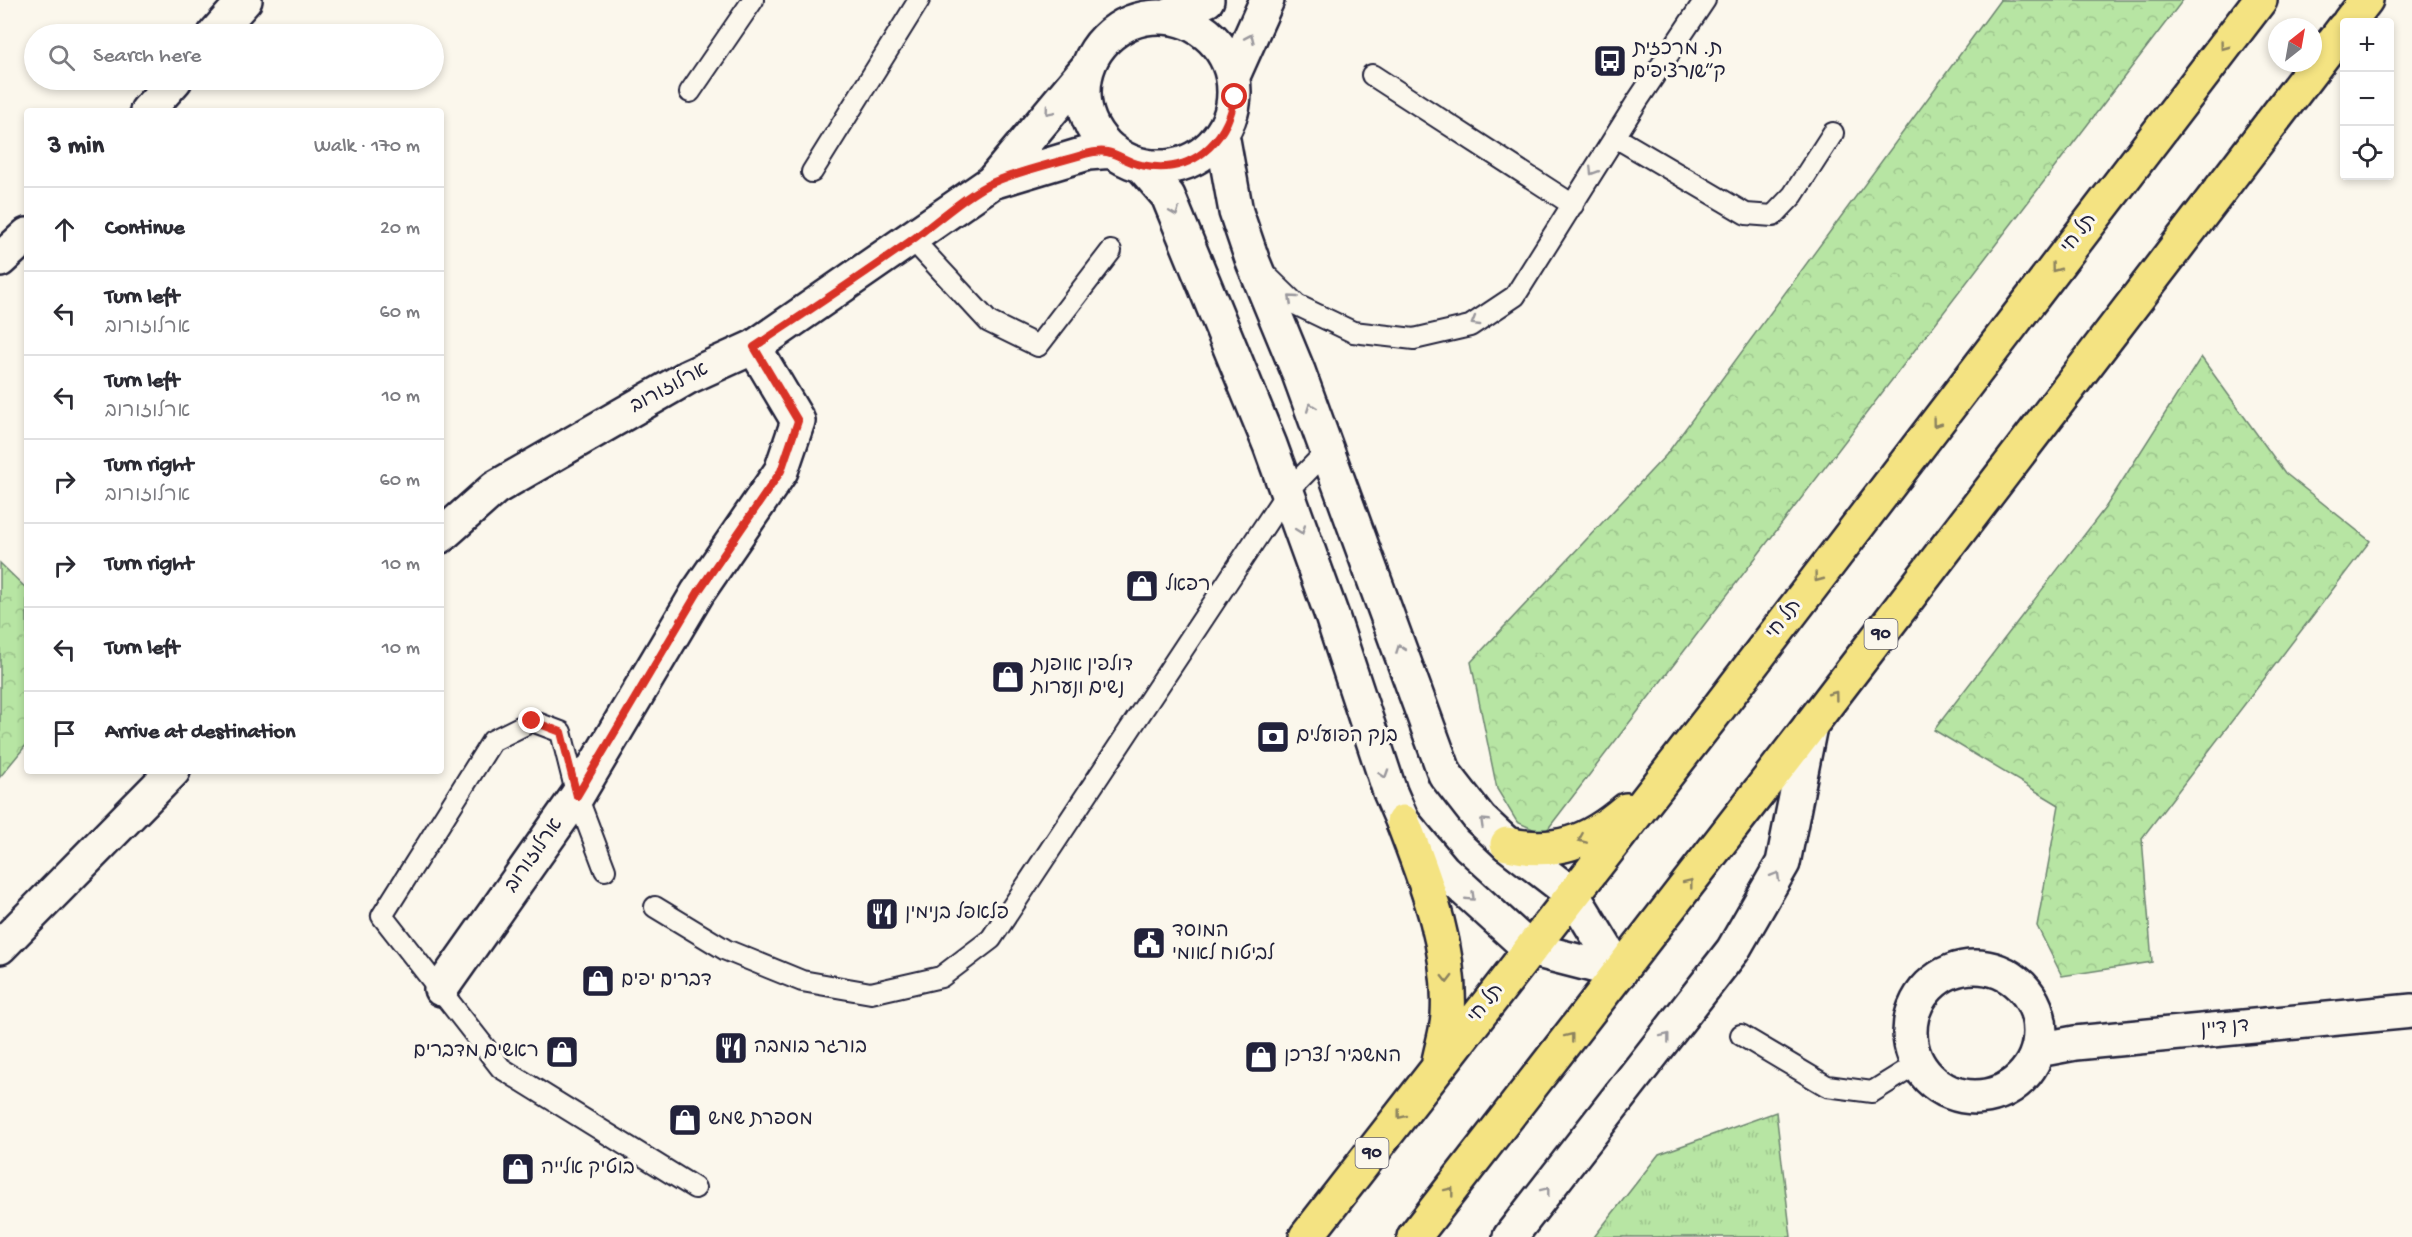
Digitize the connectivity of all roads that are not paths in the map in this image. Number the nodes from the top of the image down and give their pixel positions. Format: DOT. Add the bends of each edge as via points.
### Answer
graph roads {
  1 [pos="245,0"];
  2 [pos="753,0"];
  3 [pos="919,0"];
  4 [pos="1207,0"];
  5 [pos="1267,0"];
  6 [pos="1705,0"];
  7 [pos="2260,0"];
  8 [pos="2366,0"];
  9 [pos="1153,11"];
  10 [pos="1117,15"];
  11 [pos="2352,18"];
  12 [pos="224,24"];
  13 [pos="2340,33"];
  14 [pos="1087,68"];
  15 [pos="1372,75"];
  16 [pos="1233,76"];
  17 [pos="166,90"];
  18 [pos="690,92"];
  19 [pos="150,108"];
  20 [pos="1833,133"];
  21 [pos="1222,134"];
  22 [pos="1615,137"];
  23 [pos="1127,158"];
  24 [pos="812,172"];
  25 [pos="992,182"];
  26 [pos="1572,205"];
  27 [pos="24,238"];
  28 [pos="912,239"];
  29 [pos="1111,251"];
  30 [pos="0,260"];
  31 [pos="1253,262"];
  32 [pos="754,347"];
  33 [pos="1327,451"];
  34 [pos="1287,492"];
  35 [pos="444,533"];
  36 [pos="1810,726"];
  37 [pos="170,774"];
  38 [pos="1662,780"];
  39 [pos="577,796"];
  40 [pos="1403,822"];
  41 [pos="1507,844"];
  42 [pos="605,870"];
  43 [pos="1573,895"];
  44 [pos="655,907"];
  45 [pos="0,946"];
  46 [pos="1530,949"];
  47 [pos="1620,972"];
  48 [pos="441,989"];
  49 [pos="2412,1011"];
  50 [pos="1741,1035"];
  51 [pos="2038,1050"];
  52 [pos="1917,1064"];
  53 [pos="1437,1069"];
  54 [pos="695,1188"];
  55 [pos="1306,1237"];
  56 [pos="1414,1237"];
  57 [pos="1510,1237"];
  1 -- 12 [label="street"];
  2 -- 18 [label="lane"];
  3 -- 24 [label="lane"];
  4 -- 9 [label="street"];
  16 -- 5 [label="street, one-way"];
  6 -- 22 [label="lane"];
  7 -- 38 [label="highway, תל חי / 90, one-way"];
  8 -- 11 [label="highway"];
  9 -- 10 [label="street" via="1131,21"];
  9 -- 16 [label="street" via="1189,22 1209,35 1224,54"];
  10 -- 14 [label="street"];
  36 -- 13 [label="highway, 90, one-way"];
  14 -- 23 [label="street" via="1087,114 1097,135"];
  14 -- 25 [label="street, ארלוזורוב, one-way"];
  15 -- 26 [label="lane"];
  16 -- 21 [label="street" via="1233,106"];
  17 -- 19 [label="street"];
  20 -- 22 [label="lane" via="1793,195 1773,216 1746,214"];
  21 -- 23 [label="street" via="1206,151 1186,162 1164,167"];
  21 -- 31 [label="street" via="1236,212"];
  22 -- 26 [label="lane, one-way"];
  23 -- 25 [label="street, ארלוזורוב" via="1088,153"];
  23 -- 34 [label="street, one-way" via="1168,196"];
  25 -- 28 [label="street, ארלוזורוב"];
  26 -- 31 [label="lane, one-way" via="1515,296 1470,326 1414,339 1353,332 1297,305"];
  27 -- 30 [label="street"];
  28 -- 29 [label="lane" via="989,322 1038,346"];
  28 -- 32 [label="street, ארלוזורוב"];
  33 -- 31 [label="street, one-way"];
  32 -- 35 [label="street, ארלוזורוב" via="688,377 495,488"];
  32 -- 39 [label="street, ארלוזורוב" via="798,421 781,471 698,592"];
  33 -- 34 [label="lane"];
  41 -- 33 [label="street, one-way" via="1468,807 1445,774"];
  34 -- 40 [label="street, one-way"];
  34 -- 44 [label="lane" via="991,939 941,977 872,993 802,981 726,950"];
  47 -- 36 [label="highway, 90, one-way"];
  57 -- 36 [label="street, one-way" via="1733,950 1783,863"];
  37 -- 45 [label="street"];
  38 -- 41 [label="highway, one-way" via="1618,817 1578,841 1548,849"];
  38 -- 43 [label="highway, תל חי / 90"];
  39 -- 42 [label="lane"];
  39 -- 48 [label="street, ארלוזורוב"];
  39 -- 48 [label="lane" via="561,732 532,721 492,741 382,916"];
  40 -- 46 [label="street, one-way" via="1443,870"];
  40 -- 53 [label="highway, one-way" via="1434,902 1446,967 1448,1017"];
  41 -- 43 [label="street"];
  43 -- 46 [label="highway, תל חי / 90"];
  43 -- 47 [label="street"];
  46 -- 47 [label="street"];
  46 -- 53 [label="highway, תל חי / 90"];
  56 -- 47 [label="highway, 90, one-way"];
  48 -- 54 [label="lane" via="501,1068"];
  49 -- 51 [label="street, דן דיין" via="2075,1043"];
  50 -- 52 [label="lane" via="1827,1086 1872,1092"];
  51 -- 52 [label="street" via="2024,1075 2007,1089 1972,1098 1938,1086"];
  51 -- 52 [label="street" via="2040,1024 2030,997 2015,980 1989,969 1967,968 1945,973 1921,995 1911,1015 1910,1040"];
  53 -- 55 [label="highway, תל חי / 90, one-way"];
}
